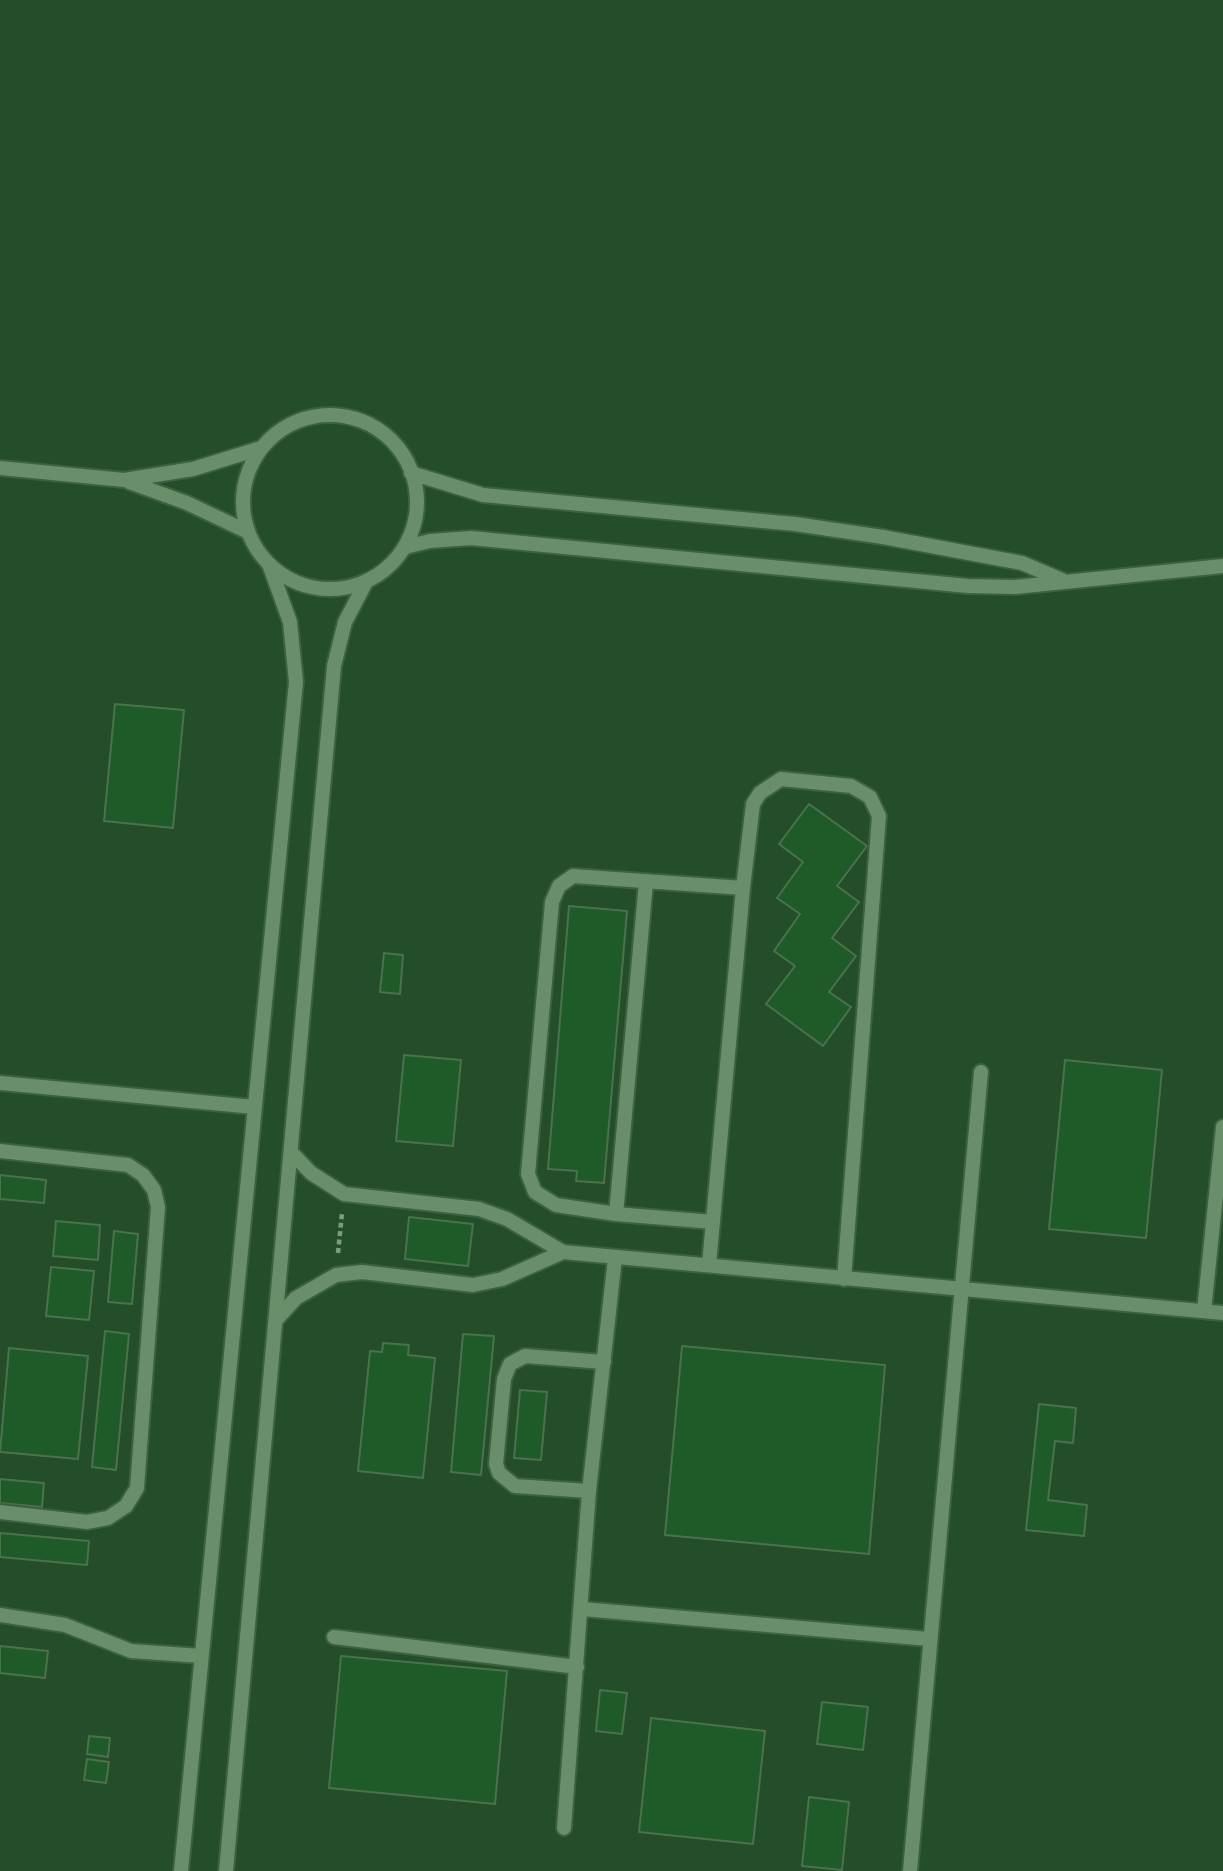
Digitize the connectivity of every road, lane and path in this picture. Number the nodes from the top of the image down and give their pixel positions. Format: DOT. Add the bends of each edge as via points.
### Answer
graph roads {
  1 [pos="261,448"];
  2 [pos="0,468"];
  3 [pos="411,472"];
  4 [pos="124,480"];
  5 [pos="248,532"];
  6 [pos="405,547"];
  7 [pos="269,565"];
  8 [pos="1223,566"];
  9 [pos="1063,580"];
  10 [pos="366,582"];
  11 [pos="646,881"];
  12 [pos="743,888"];
  13 [pos="981,1072"];
  14 [pos="0,1083"];
  15 [pos="254,1107"];
  16 [pos="1223,1128"];
  17 [pos="0,1151"];
  18 [pos="291,1152"];
  19 [pos="344,1194"];
  20 [pos="616,1214"];
  21 [pos="713,1222"];
  22 [pos="563,1252"];
  23 [pos="615,1258"];
  24 [pos="709,1265"];
  25 [pos="335,1275"];
  26 [pos="844,1279"];
  27 [pos="963,1291"];
  28 [pos="1204,1311"];
  29 [pos="1223,1313"];
  30 [pos="275,1321"];
  31 [pos="604,1362"];
  32 [pos="589,1491"];
  33 [pos="0,1512"];
  34 [pos="582,1609"];
  35 [pos="0,1615"];
  36 [pos="334,1637"];
  37 [pos="929,1639"];
  38 [pos="201,1656"];
  39 [pos="577,1667"];
  40 [pos="564,1829"];
  41 [pos="181,1871"];
  42 [pos="226,1871"];
  43 [pos="909,1871"];
  1 -- 3 [label="lane" via="289,425 324,415 343,416 377,430 403,456"];
  1 -- 4 [label="lane" via="194,469"];
  1 -- 5 [label="lane" via="245,480 242,498"];
  2 -- 4 [label="lane"];
  3 -- 6 [label="lane" via="416,511"];
  3 -- 9 [label="lane" via="482,495 850,532 1022,563"];
  4 -- 5 [label="lane"];
  5 -- 7 [label="lane"];
  6 -- 9 [label="lane" via="471,538 968,586 1015,587"];
  6 -- 10 [label="lane"];
  7 -- 10 [label="lane" via="315,588"];
  7 -- 15 [label="lane" via="290,622 296,682"];
  8 -- 9 [label="lane"];
  10 -- 18 [label="lane" via="345,622 334,666"];
  11 -- 12 [label="lane"];
  11 -- 20 [label="lane"];
  11 -- 20 [label="lane" via="573,876 559,886 552,902 528,1174 535,1192 556,1205"];
  12 -- 21 [label="lane"];
  12 -- 26 [label="lane" via="753,804 769,785 781,779 851,786 862,789 877,805 879,827"];
  13 -- 27 [label="lane"];
  14 -- 15 [label="lane"];
  15 -- 38 [label="lane"];
  16 -- 28 [label="lane"];
  17 -- 33 [label="lane" via="128,1165 154,1190 159,1208 137,1488 126,1506 108,1518 87,1522"];
  18 -- 19 [label="lane" via="311,1173"];
  18 -- 30 [label="lane"];
  19 -- 22 [label="lane" via="479,1209 507,1219"];
  19 -- 25 [label="path"];
  20 -- 21 [label="lane"];
  21 -- 24 [label="lane"];
  22 -- 23 [label="lane"];
  22 -- 25 [label="lane" via="481,1284 362,1272"];
  23 -- 24 [label="lane"];
  23 -- 31 [label="lane"];
  24 -- 26 [label="lane"];
  25 -- 30 [label="lane" via="296,1298"];
  26 -- 27 [label="lane"];
  27 -- 28 [label="lane"];
  27 -- 37 [label="lane"];
  28 -- 29 [label="lane"];
  30 -- 42 [label="lane"];
  31 -- 32 [label="lane"];
  31 -- 32 [label="lane" via="525,1356 510,1364 504,1379 499,1473 515,1486"];
  32 -- 34 [label="lane"];
  34 -- 37 [label="lane"];
  34 -- 39 [label="lane"];
  35 -- 38 [label="lane" via="65,1625 131,1651"];
  36 -- 39 [label="lane"];
  37 -- 43 [label="lane"];
  38 -- 41 [label="lane"];
  39 -- 40 [label="lane"];
}
